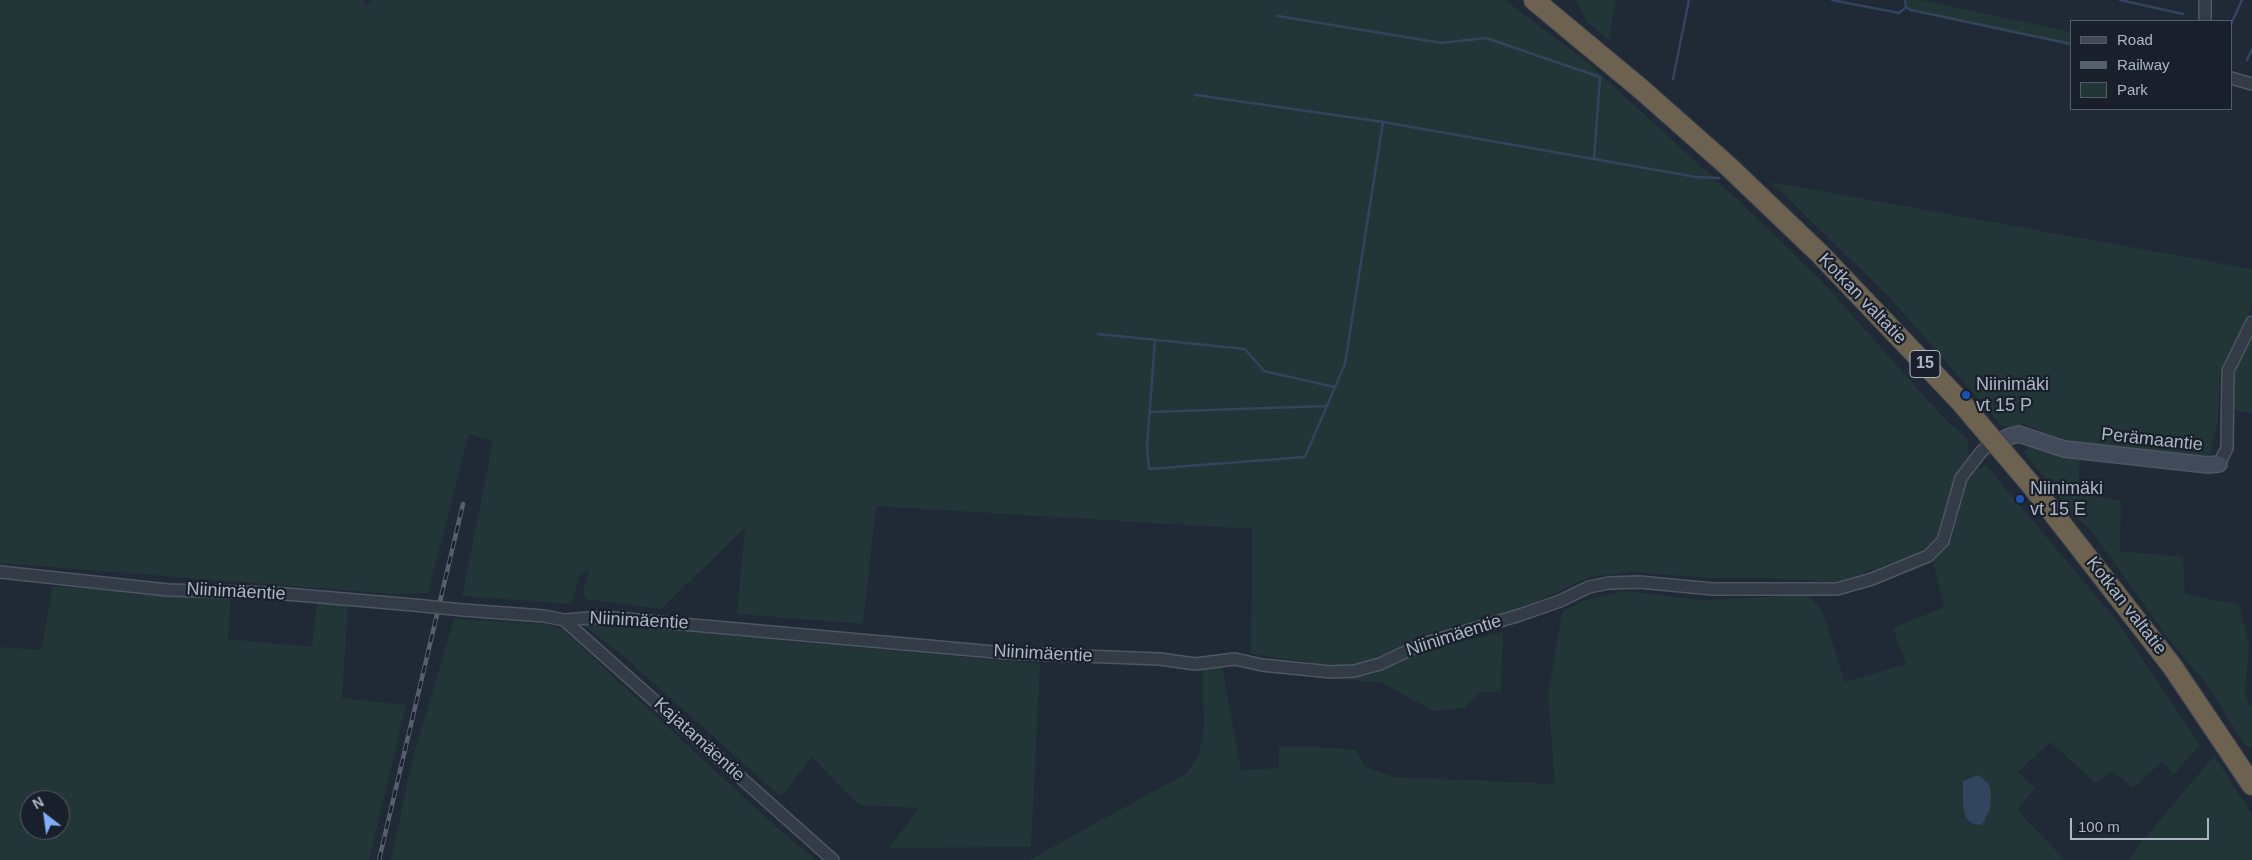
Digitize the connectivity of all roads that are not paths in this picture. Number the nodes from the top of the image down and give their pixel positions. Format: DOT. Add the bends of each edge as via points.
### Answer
graph roads {
  1 [pos="1534,0"];
  2 [pos="2205,0"];
  3 [pos="2205,20"];
  4 [pos="2232,78"];
  5 [pos="2252,84"];
  6 [pos="2252,322"];
  7 [pos="1996,442"];
  8 [pos="2219,464"];
  9 [pos="0,572"];
  10 [pos="564,620"];
  11 [pos="2252,785"];
  12 [pos="833,860"];
  1 -- 7 [label="highway, Kotkan valtatie / 15" via="1728,166 1820,254"];
  2 -- 3 [label="street"];
  4 -- 5 [label="street"];
  6 -- 8 [label="street, Perämaantie" via="2228,371 2226,448"];
  7 -- 8 [label="street, Perämaantie" via="2019,434 2064,449 2208,466"];
  7 -- 10 [label="street, Niinimäentie" via="1981,452 1961,478 1943,541 1928,556 1872,579 1837,588 1713,589 1615,582 1590,587 1560,601 1420,645 1354,672 1262,665 1235,659 1195,664 1160,659 1006,653 603,617"];
  7 -- 11 [label="highway, Kotkan valtatie / 15" via="2172,666"];
  9 -- 10 [label="street, Niinimäentie, bridge" via="168,590 274,593"];
  10 -- 12 [label="street, Kajatamäentie"];
}
